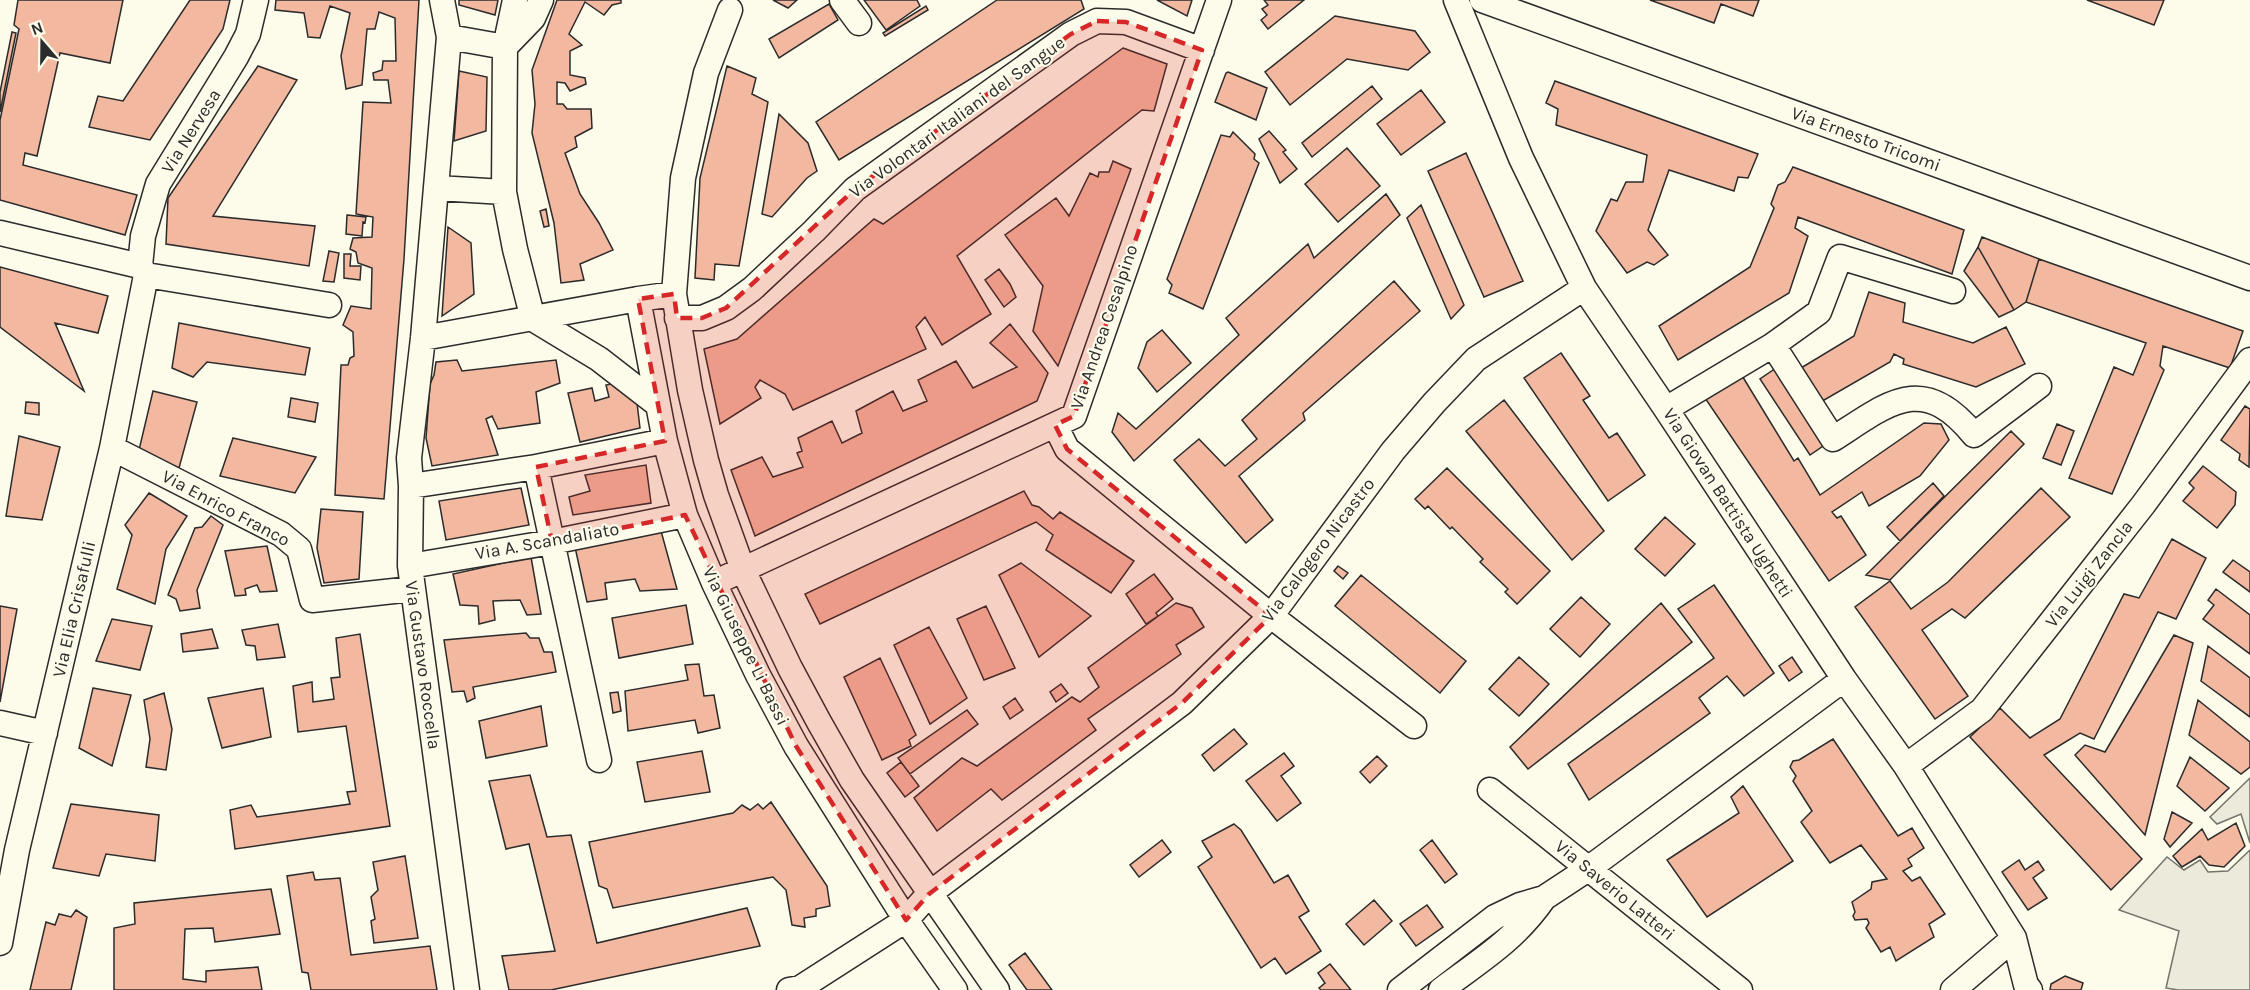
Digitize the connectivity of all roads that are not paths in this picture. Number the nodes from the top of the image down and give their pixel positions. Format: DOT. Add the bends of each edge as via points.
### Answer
graph roads {
  1 [pos="256,0"];
  2 [pos="442,0"];
  3 [pos="515,0"];
  4 [pos="541,0"];
  5 [pos="842,0"];
  6 [pos="1220,0"];
  7 [pos="1456,0"];
  8 [pos="1482,0"];
  9 [pos="730,10"];
  10 [pos="859,23"];
  11 [pos="449,37"];
  12 [pos="506,47"];
  13 [pos="1202,50"];
  14 [pos="437,188"];
  15 [pos="504,192"];
  16 [pos="0,233"];
  17 [pos="143,271"];
  18 [pos="2250,278"];
  19 [pos="1584,288"];
  20 [pos="1953,291"];
  21 [pos="674,294"];
  22 [pos="638,299"];
  23 [pos="329,305"];
  24 [pos="677,318"];
  25 [pos="533,319"];
  26 [pos="423,338"];
  27 [pos="1773,345"];
  28 [pos="2250,360"];
  29 [pos="2039,386"];
  30 [pos="657,404"];
  31 [pos="1666,409"];
  32 [pos="1055,425"];
  33 [pos="664,441"];
  34 [pos="112,448"];
  35 [pos="537,466"];
  36 [pos="411,486"];
  37 [pos="685,515"];
  38 [pos="552,542"];
  39 [pos="743,570"];
  40 [pos="411,577"];
  41 [pos="714,583"];
  42 [pos="1271,616"];
  43 [pos="1844,679"];
  44 [pos="0,723"];
  45 [pos="1414,726"];
  46 [pos="45,732"];
  47 [pos="599,760"];
  48 [pos="1906,766"];
  49 [pos="1490,790"];
  50 [pos="1588,869"];
  51 [pos="929,894"];
  52 [pos="1544,898"];
  53 [pos="906,920"];
  54 [pos="2014,938"];
  55 [pos="0,942"];
  56 [pos="796,989"];
  57 [pos="467,990"];
  58 [pos="955,990"];
  59 [pos="997,990"];
  60 [pos="1400,990"];
  61 [pos="1441,990"];
  62 [pos="1740,990"];
  63 [pos="1953,990"];
  64 [pos="2030,990"];
  1 -- 17 [label="street, Via Nervesa" via="248,34 236,57 158,184 143,236"];
  2 -- 11 [label="street, Via Gustavo Roccella"];
  3 -- 12 [label="street"];
  4 -- 12 [label="street" via="533,18"];
  5 -- 10 [label="street"];
  6 -- 13 [label="street, Via Andrea Cesalpino"];
  7 -- 19 [label="street, Via Giovan Battista Ughetti" via="1521,159"];
  8 -- 18 [label="street, Via Ernesto Tricomi"];
  9 -- 21 [label="street, Via Giuseppe Li Bassi" via="706,73 683,178"];
  11 -- 12 [label="street"];
  11 -- 14 [label="street, Via Gustavo Roccella"];
  12 -- 15 [label="street"];
  13 -- 24 [label="street, Via Volontari Italiani del Sangue" via="1126,22 1098,21 1071,34 855,189 752,289 726,308 702,318"];
  13 -- 32 [label="street, Via Andrea Cesalpino" via="1074,416"];
  14 -- 15 [label="street"];
  14 -- 26 [label="street, Via Gustavo Roccella"];
  15 -- 25 [label="street"];
  16 -- 17 [label="street"];
  17 -- 23 [label="street"];
  17 -- 34 [label="street, Via Elia Crisafulli"];
  19 -- 31 [label="street, Via Giovan Battista Ughetti"];
  19 -- 42 [label="street, Via Calogero Nicastro" via="1476,359 1393,451"];
  20 -- 27 [label="street" via="1840,257 1819,312"];
  21 -- 22 [label="street"];
  21 -- 24 [label="street, Via Giuseppe Li Bassi"];
  22 -- 25 [label="street"];
  22 -- 30 [label="street, Via Giuseppe Li Bassi"];
  24 -- 39 [label="street, Via Giuseppe Li Bassi" via="706,460"];
  25 -- 26 [label="street"];
  25 -- 30 [label="street" via="599,359"];
  26 -- 36 [label="street, Via Gustavo Roccella" via="409,458"];
  27 -- 29 [label="street" via="1833,439 1891,402 1923,397 1960,417 1974,435"];
  27 -- 31 [label="street"];
  28 -- 48 [label="street, Via Luigi Zancla" via="2143,505 1982,710"];
  30 -- 33 [label="street, Via Giuseppe Li Bassi"];
  31 -- 43 [label="street, Via Giovan Battista Ughetti"];
  32 -- 39 [label="street, Via Andrea Cesalpino"];
  32 -- 42 [label="street" via="1067,449"];
  33 -- 35 [label="street"];
  33 -- 37 [label="street, Via Giuseppe Li Bassi"];
  34 -- 40 [label="street, Via Enrico Franco" via="281,534 299,549 312,600"];
  34 -- 46 [label="street, Via Elia Crisafulli"];
  35 -- 36 [label="street"];
  35 -- 38 [label="street"];
  36 -- 40 [label="street, Via Gustavo Roccella"];
  37 -- 38 [label="street, Via A. Scandaliato"];
  37 -- 41 [label="street, Via Giuseppe Li Bassi"];
  38 -- 40 [label="street, Via A. Scandaliato"];
  38 -- 47 [label="street"];
  39 -- 41 [label="street, Via Andrea Cesalpino"];
  39 -- 51 [label="street, Via Giuseppe Li Bassi" via="790,668 852,780"];
  40 -- 57 [label="street, Via Gustavo Roccella"];
  41 -- 53 [label="street, Via Giuseppe Li Bassi" via="796,746"];
  42 -- 45 [label="street"];
  42 -- 51 [label="street, Via Calogero Nicastro" via="1182,703"];
  43 -- 48 [label="street, Via Giovan Battista Ughetti"];
  43 -- 50 [label="street"];
  44 -- 46 [label="street"];
  46 -- 55 [label="street, Via Elia Crisafulli"];
  48 -- 54 [label="street, Via Giovan Battista Ughetti"];
  49 -- 50 [label="street, Via Saverio Latteri"];
  50 -- 52 [label="street"];
  50 -- 62 [label="street, Via Saverio Latteri"];
  51 -- 53 [label="street, Via Calogero Nicastro"];
  51 -- 59 [label="street, Via Giuseppe Li Bassi"];
  52 -- 60 [label="street" via="1495,917"];
  52 -- 61 [label="street" via="1510,939"];
  53 -- 56 [label="street, Via Calogero Nicastro"];
  53 -- 58 [label="street, Via Giuseppe Li Bassi"];
  54 -- 63 [label="street"];
  54 -- 64 [label="street, Via Giovan Battista Ughetti"];
}
